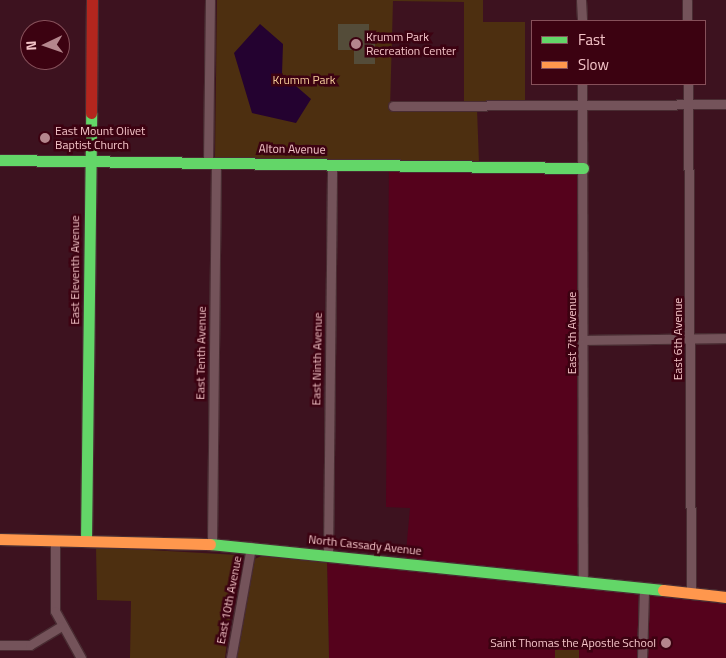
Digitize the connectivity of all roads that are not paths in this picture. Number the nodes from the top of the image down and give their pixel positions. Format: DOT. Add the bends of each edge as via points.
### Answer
graph roads {
  1 [pos="92,0"];
  2 [pos="210,0"];
  3 [pos="581,0"];
  4 [pos="687,0"];
  5 [pos="582,20"];
  6 [pos="687,20"];
  7 [pos="582,85"];
  8 [pos="688,85"];
  9 [pos="582,104"];
  10 [pos="688,104"];
  11 [pos="726,104"];
  12 [pos="393,106"];
  13 [pos="0,160"];
  14 [pos="90,160"];
  15 [pos="212,162"];
  16 [pos="332,164"];
  17 [pos="583,168"];
  18 [pos="690,338"];
  19 [pos="726,338"];
  20 [pos="585,340"];
  21 [pos="0,539"];
  22 [pos="54,540"];
  23 [pos="86,541"];
  24 [pos="212,544"];
  25 [pos="252,547"];
  26 [pos="328,555"];
  27 [pos="583,583"];
  28 [pos="644,589"];
  29 [pos="691,593"];
  30 [pos="726,598"];
  31 [pos="62,626"];
  32 [pos="0,645"];
  33 [pos="81,658"];
  34 [pos="231,658"];
  35 [pos="642,658"];
  1 -- 14 [label="street, East Eleventh Avenue"];
  2 -- 15 [label="street, East Tenth Avenue"];
  3 -- 5 [label="street"];
  4 -- 6 [label="street"];
  7 -- 9 [label="street, East 7th Avenue"];
  8 -- 10 [label="street, East 6th Avenue"];
  9 -- 10 [label="street"];
  9 -- 12 [label="street"];
  9 -- 17 [label="street, East 7th Avenue"];
  10 -- 11 [label="street"];
  10 -- 18 [label="street, East 6th Avenue"];
  13 -- 14 [label="street, Alton Avenue"];
  14 -- 15 [label="street, Alton Avenue"];
  14 -- 23 [label="street, East Eleventh Avenue"];
  15 -- 16 [label="street, Alton Avenue"];
  15 -- 24 [label="street, East Tenth Avenue"];
  16 -- 17 [label="street, Alton Avenue"];
  16 -- 26 [label="street, East Ninth Avenue"];
  17 -- 20 [label="street, East 7th Avenue"];
  18 -- 19 [label="street"];
  18 -- 20 [label="street"];
  18 -- 29 [label="street, East 6th Avenue"];
  20 -- 27 [label="street, East 7th Avenue"];
  21 -- 22 [label="street, North Cassady Avenue"];
  22 -- 23 [label="street, North Cassady Avenue"];
  22 -- 31 [label="street" via="53,595"];
  23 -- 24 [label="street, North Cassady Avenue"];
  24 -- 25 [label="street, North Cassady Avenue"];
  25 -- 26 [label="street, North Cassady Avenue"];
  25 -- 34 [label="street, East 10th Avenue"];
  26 -- 27 [label="street, North Cassady Avenue"];
  27 -- 28 [label="street, North Cassady Avenue"];
  28 -- 29 [label="street, North Cassady Avenue"];
  28 -- 35 [label="street"];
  29 -- 30 [label="street, North Cassady Avenue"];
  31 -- 32 [label="street" via="30,645"];
  31 -- 33 [label="street"];
}
